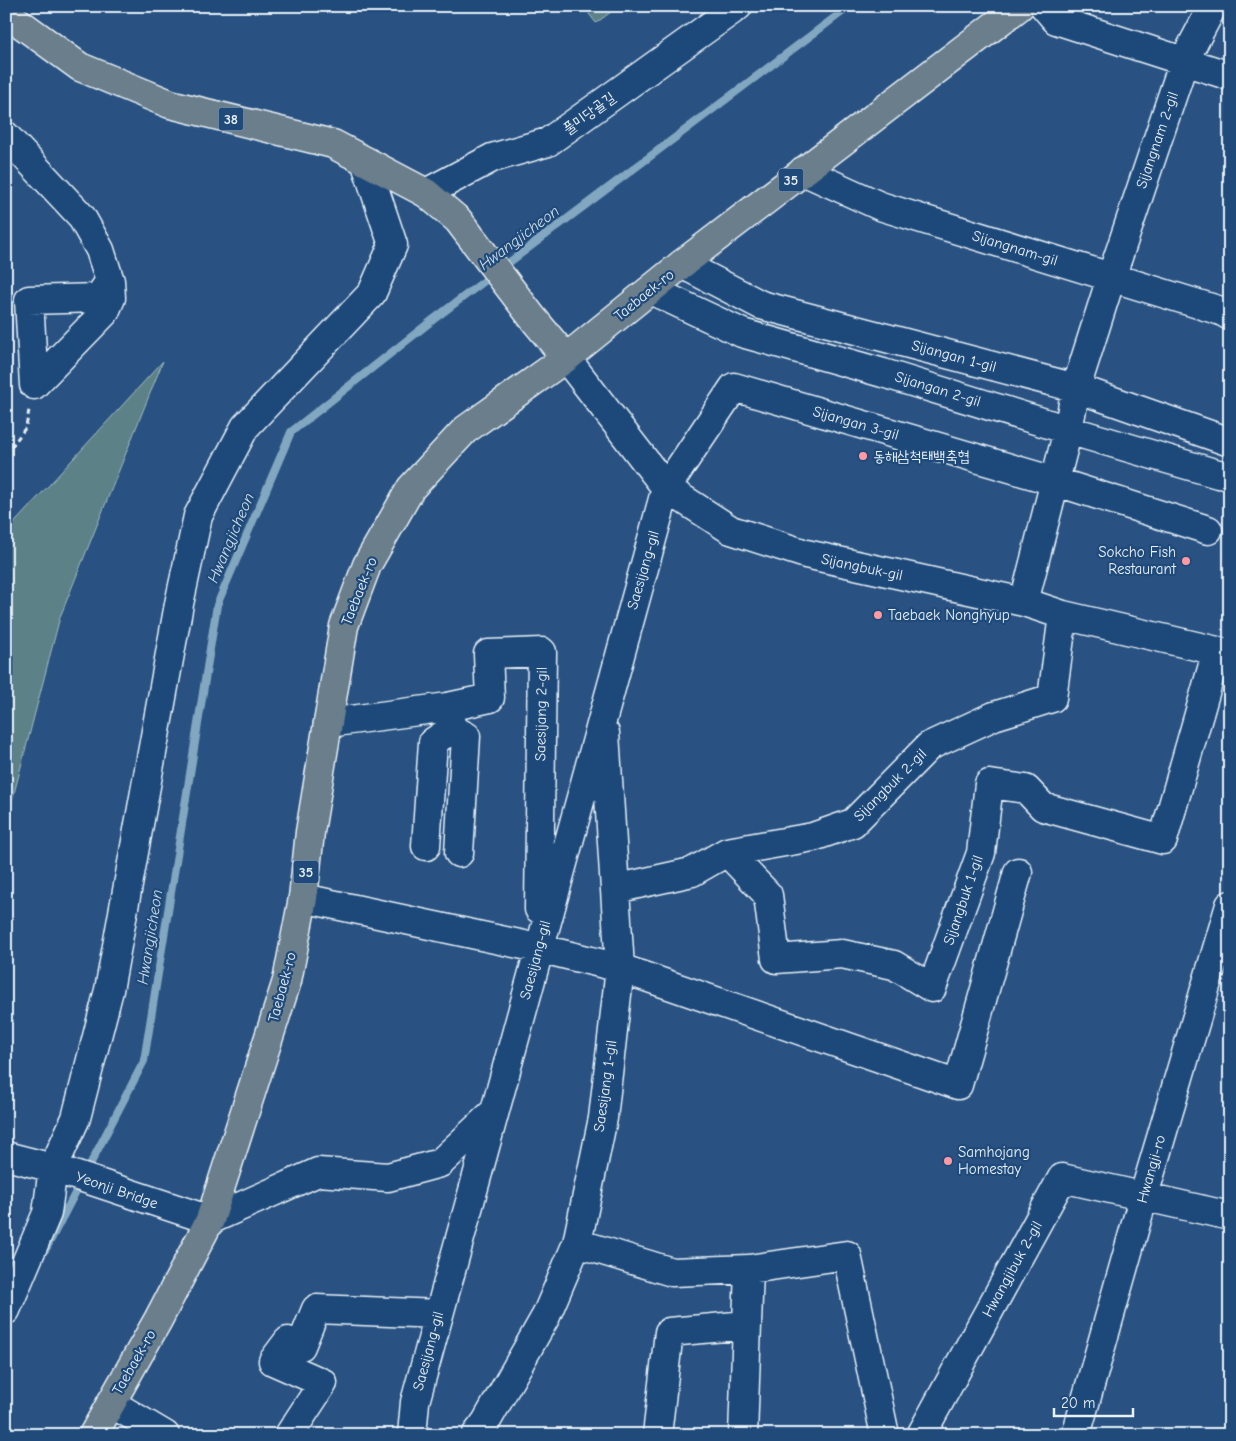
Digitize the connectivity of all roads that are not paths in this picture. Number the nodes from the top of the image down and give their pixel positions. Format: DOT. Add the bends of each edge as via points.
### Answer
graph roads {
  1 [pos="738,6"];
  2 [pos="1020,6"];
  3 [pos="1044,6"];
  4 [pos="1213,6"];
  5 [pos="6,13"];
  6 [pos="1184,60"];
  7 [pos="1230,76"];
  8 [pos="6,136"];
  9 [pos="366,161"];
  10 [pos="803,171"];
  11 [pos="426,193"];
  12 [pos="682,264"];
  13 [pos="1111,278"];
  14 [pos="110,281"];
  15 [pos="650,290"];
  16 [pos="1227,306"];
  17 [pos="566,358"];
  18 [pos="1076,388"];
  19 [pos="1068,430"];
  20 [pos="1230,442"];
  21 [pos="1230,475"];
  22 [pos="1054,482"];
  23 [pos="666,488"];
  24 [pos="1208,530"];
  25 [pos="1024,602"];
  26 [pos="1063,615"];
  27 [pos="1223,652"];
  28 [pos="604,711"];
  29 [pos="450,718"];
  30 [pos="328,723"];
  31 [pos="426,846"];
  32 [pos="727,852"];
  33 [pos="459,853"];
  34 [pos="1018,872"];
  35 [pos="615,889"];
  36 [pos="303,898"];
  37 [pos="1230,905"];
  38 [pos="538,948"];
  39 [pos="620,968"];
  40 [pos="494,1112"];
  41 [pos="6,1156"];
  42 [pos="53,1168"];
  43 [pos="1144,1195"];
  44 [pos="1230,1216"];
  45 [pos="210,1220"];
  46 [pos="577,1243"];
  47 [pos="750,1269"];
  48 [pos="6,1310"];
  49 [pos="439,1314"];
  50 [pos="747,1326"];
  51 [pos="111,1403"];
  52 [pos="93,1435"];
  53 [pos="165,1435"];
  54 [pos="289,1435"];
  55 [pos="412,1435"];
  56 [pos="476,1435"];
  57 [pos="657,1435"];
  58 [pos="743,1435"];
  59 [pos="885,1435"];
  60 [pos="921,1435"];
  61 [pos="1076,1435"];
  1 -- 11 [label="street, 풀미당골길" via="548,142 492,158"];
  2 -- 10 [label="main road, Taebaek-ro / 35"];
  3 -- 6 [label="street" via="1056,20"];
  4 -- 6 [label="street, Sijangnam 2-gil"];
  5 -- 9 [label="main road, 38" via="80,68 170,104 333,144"];
  6 -- 7 [label="street"];
  6 -- 13 [label="street, Sijangnam 2-gil"];
  8 -- 14 [label="street" via="81,216 100,250"];
  9 -- 11 [label="main road, 38"];
  9 -- 42 [label="street" via="393,245 372,293 245,427 198,516 109,990 76,1118"];
  10 -- 12 [label="main road, Taebaek-ro / 35"];
  10 -- 13 [label="street, Sijangnam-gil" via="880,206"];
  11 -- 17 [label="main road, 38" via="458,220"];
  12 -- 15 [label="main road, Taebaek-ro / 35"];
  12 -- 18 [label="street, Sijangan 1-gil" via="761,305"];
  13 -- 16 [label="street, Sijangnam-gil"];
  13 -- 18 [label="street, Sijangnam 2-gil"];
  14 -- 14 [label="street" via="98,298 29,300 34,385 105,312 111,298"];
  15 -- 17 [label="main road, Taebaek-ro / 35"];
  15 -- 19 [label="street, Sijangan 2-gil" via="742,333"];
  17 -- 23 [label="street, Sijangbuk-gil"];
  17 -- 30 [label="main road, Taebaek-ro / 35" via="465,430 411,488 367,565 344,626"];
  18 -- 19 [label="street, Sijangnam 2-gil"];
  18 -- 20 [label="street, Sijangan 1-gil"];
  19 -- 21 [label="street, Sijangan 2-gil"];
  19 -- 22 [label="street, Sijangnam 2-gil"];
  22 -- 23 [label="street, Sijangan 3-gil" via="734,387"];
  22 -- 24 [label="street, Sijangan 3-gil"];
  22 -- 25 [label="street, Sijangnam 2-gil"];
  23 -- 25 [label="street, Sijangbuk-gil" via="731,530 806,554"];
  23 -- 28 [label="street, Saesijang-gil"];
  25 -- 26 [label="street, Sijangbuk-gil"];
  26 -- 27 [label="street, Sijangbuk-gil"];
  26 -- 32 [label="street, Sijangbuk 2-gil" via="1052,698 994,716 929,746 853,823 813,837"];
  27 -- 32 [label="street, Sijangbuk 1-gil" via="1163,840 1043,807 1026,789 989,784 981,853 932,988 894,965 842,954 776,959 768,895"];
  28 -- 35 [label="street, Saesijang 1-gil"];
  28 -- 38 [label="street, Saesijang-gil"];
  29 -- 30 [label="street, Saesijang 2-gil"];
  29 -- 31 [label="street" via="433,742"];
  29 -- 33 [label="street" via="466,736"];
  29 -- 38 [label="street, Saesijang 2-gil" via="490,698 488,654 542,652"];
  30 -- 36 [label="main road, Taebaek-ro / 35"];
  32 -- 35 [label="street, Sijangbuk 2-gil" via="692,872"];
  34 -- 39 [label="street" via="958,1085"];
  35 -- 39 [label="street, Saesijang 1-gil"];
  36 -- 38 [label="street"];
  36 -- 45 [label="main road, Taebaek-ro / 35" via="287,981"];
  37 -- 43 [label="street, Hwangji-ro"];
  38 -- 39 [label="street"];
  38 -- 40 [label="street, Saesijang-gil"];
  39 -- 46 [label="street, Saesijang 1-gil" via="603,1118"];
  40 -- 45 [label="street" via="440,1163 388,1177 318,1172"];
  40 -- 49 [label="street, Saesijang-gil"];
  41 -- 42 [label="street, Yeonji Bridge"];
  42 -- 45 [label="street, Yeonji Bridge"];
  42 -- 48 [label="street" via="47,1213"];
  43 -- 44 [label="street"];
  43 -- 60 [label="street, Hwangjibuk 2-gil" via="1062,1178"];
  43 -- 61 [label="street, Hwangji-ro"];
  45 -- 51 [label="main road, Taebaek-ro / 35"];
  46 -- 47 [label="street" via="672,1272"];
  46 -- 56 [label="street, Saesijang 1-gil" via="546,1316"];
  47 -- 50 [label="street"];
  47 -- 59 [label="street" via="847,1256"];
  49 -- 54 [label="street" via="316,1309 301,1346 288,1341 273,1361 323,1383"];
  49 -- 55 [label="street, Saesijang-gil" via="415,1402"];
  50 -- 57 [label="street" via="669,1332"];
  50 -- 58 [label="street"];
  51 -- 52 [label="main road, Taebaek-ro / 35"];
  51 -- 53 [label="street"];
}
